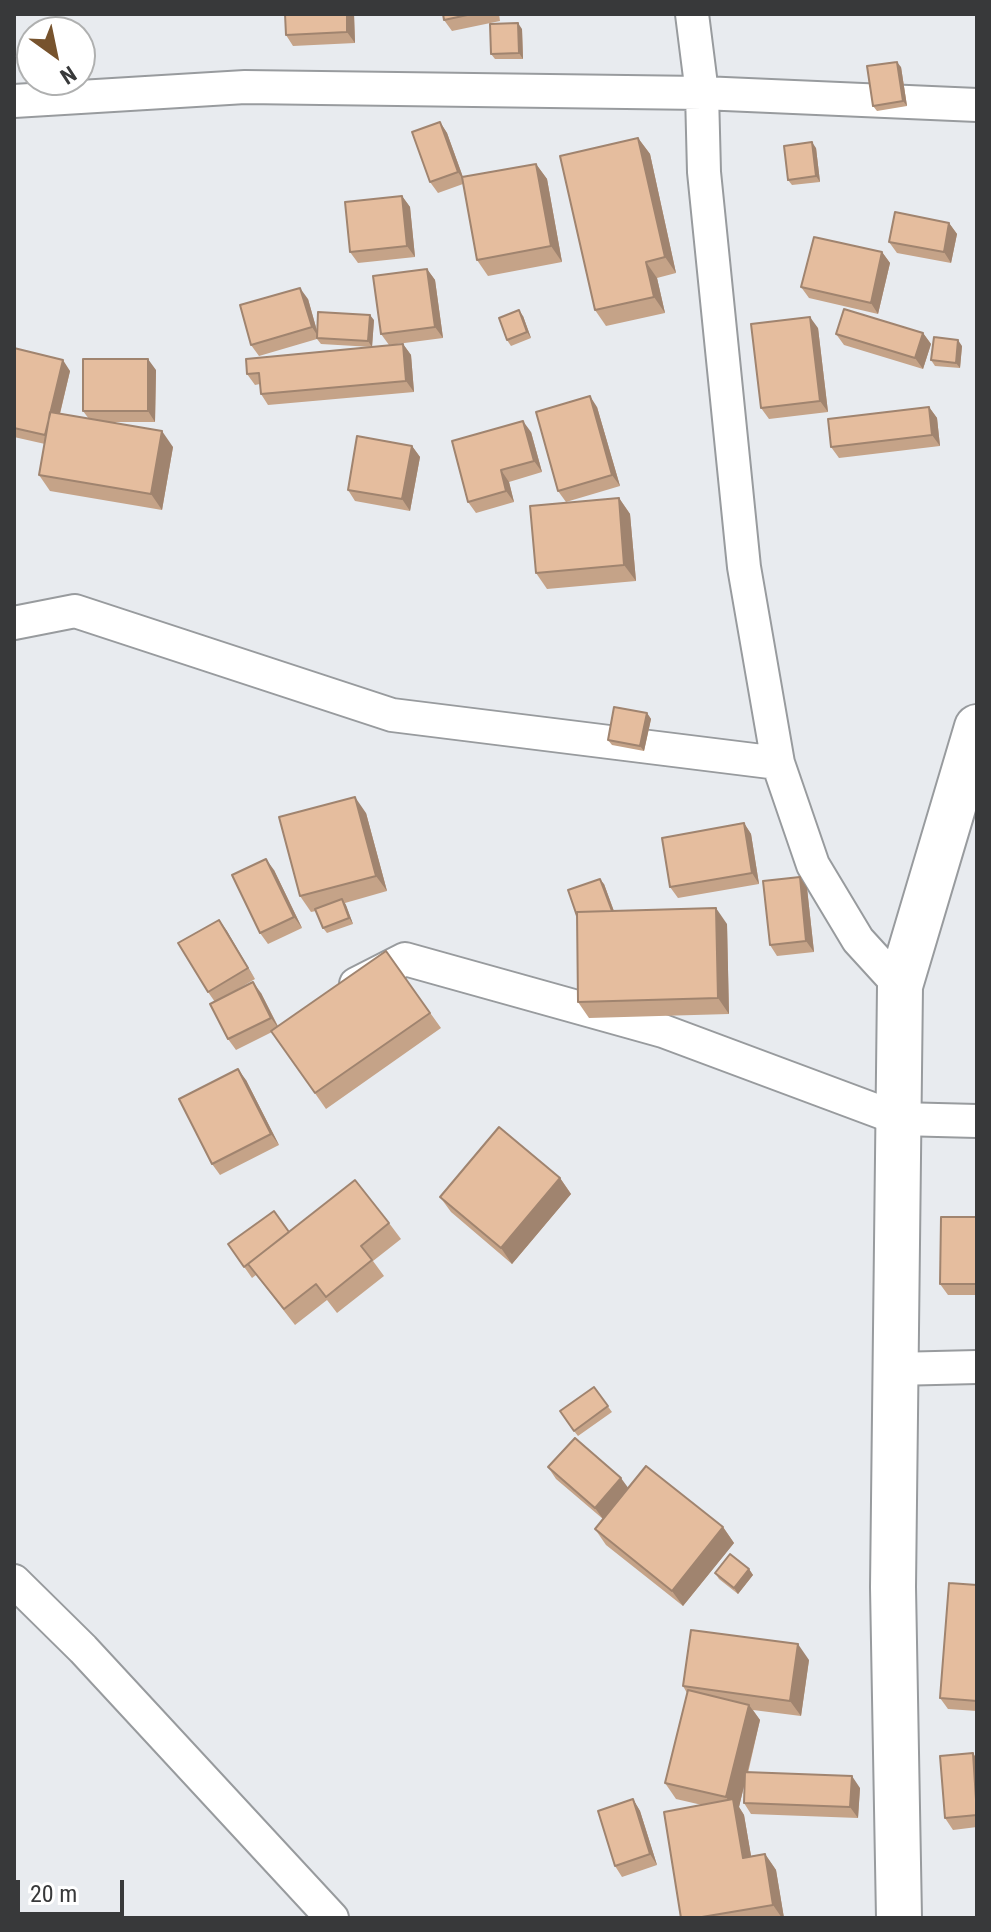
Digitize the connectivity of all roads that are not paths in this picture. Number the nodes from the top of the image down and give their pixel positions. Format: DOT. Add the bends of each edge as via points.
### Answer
graph roads {
  1 [pos="692,14"];
  2 [pos="702,93"];
  3 [pos="14,101"];
  4 [pos="977,105"];
  5 [pos="14,623"];
  6 [pos="973,753"];
  7 [pos="778,763"];
  8 [pos="900,986"];
  9 [pos="327,1000"];
  10 [pos="899,1119"];
  11 [pos="977,1121"];
  12 [pos="977,1367"];
  13 [pos="894,1369"];
  14 [pos="14,1581"];
  15 [pos="332,1918"];
  16 [pos="899,1918"];
  1 -- 2 [label="street"];
  2 -- 3 [label="street" via="245,87"];
  2 -- 4 [label="street"];
  2 -- 7 [label="street" via="704,172 744,567"];
  5 -- 7 [label="street" via="75,611 392,715"];
  6 -- 8 [label="main road"];
  7 -- 8 [label="street" via="813,865 858,940"];
  8 -- 10 [label="main road"];
  9 -- 10 [label="street" via="405,959 663,1031"];
  10 -- 11 [label="street"];
  10 -- 13 [label="main road"];
  12 -- 13 [label="street"];
  13 -- 16 [label="main road"];
  14 -- 15 [label="street"];
}
